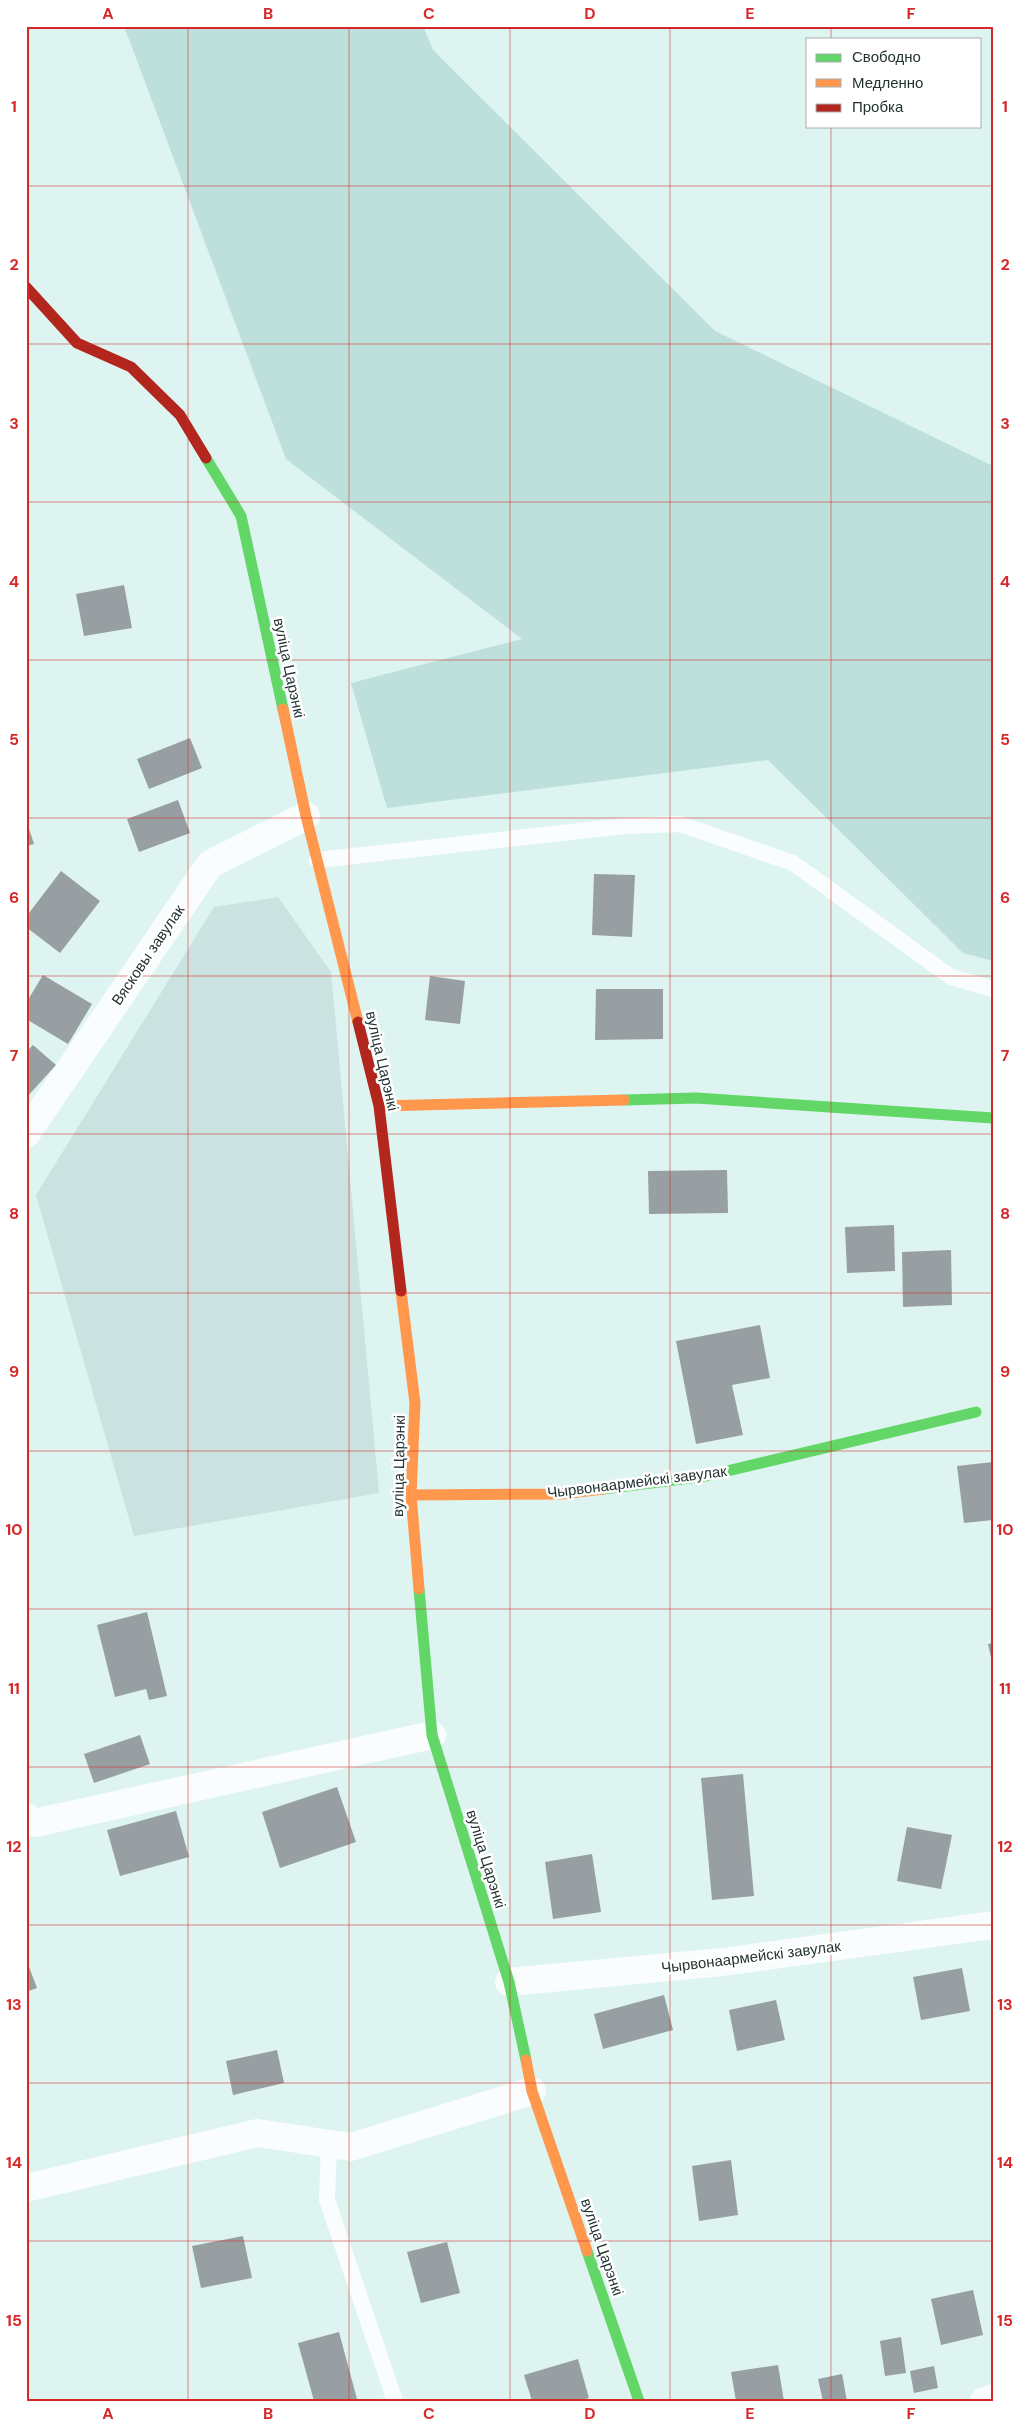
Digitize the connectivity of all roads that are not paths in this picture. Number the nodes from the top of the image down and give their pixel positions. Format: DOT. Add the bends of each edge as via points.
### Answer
graph roads {
  1 [pos="26,287"];
  2 [pos="306,816"];
  3 [pos="317,860"];
  4 [pos="993,989"];
  5 [pos="379,1106"];
  6 [pos="993,1118"];
  7 [pos="26,1134"];
  8 [pos="976,1412"];
  9 [pos="411,1495"];
  10 [pos="432,1735"];
  11 [pos="26,1817"];
  12 [pos="993,1925"];
  13 [pos="509,1982"];
  14 [pos="532,2090"];
  15 [pos="329,2144"];
  16 [pos="26,2188"];
  17 [pos="993,2398"];
  18 [pos="395,2401"];
  19 [pos="639,2401"];
  20 [pos="984,2401"];
  1 -- 2 [label="street, вуліца Царэнкі" via="77,342 131,367 180,415 241,516"];
  2 -- 3 [label="street, вуліца Царэнкі"];
  2 -- 7 [label="street, Вясковы завулак" via="210,864"];
  3 -- 4 [label="lane" via="625,826 680,824 793,862 951,977"];
  3 -- 5 [label="street, вуліца Царэнкі"];
  5 -- 6 [label="street" via="696,1098"];
  5 -- 9 [label="street, вуліца Царэнкі" via="415,1403"];
  8 -- 9 [label="street, Чырвонаармейскі завулак" via="706,1476 562,1494"];
  9 -- 10 [label="street, вуліца Царэнкі"];
  10 -- 11 [label="street" via="35,1823"];
  10 -- 13 [label="street, вуліца Царэнкі"];
  12 -- 13 [label="street, Чырвонаармейскі завулак" via="722,1962"];
  13 -- 14 [label="street, вуліца Царэнкі"];
  14 -- 15 [label="street" via="351,2147"];
  14 -- 19 [label="street, вуліца Царэнкі"];
  15 -- 16 [label="street" via="257,2133"];
  15 -- 18 [label="lane" via="328,2200"];
  17 -- 20 [label="street"];
}
